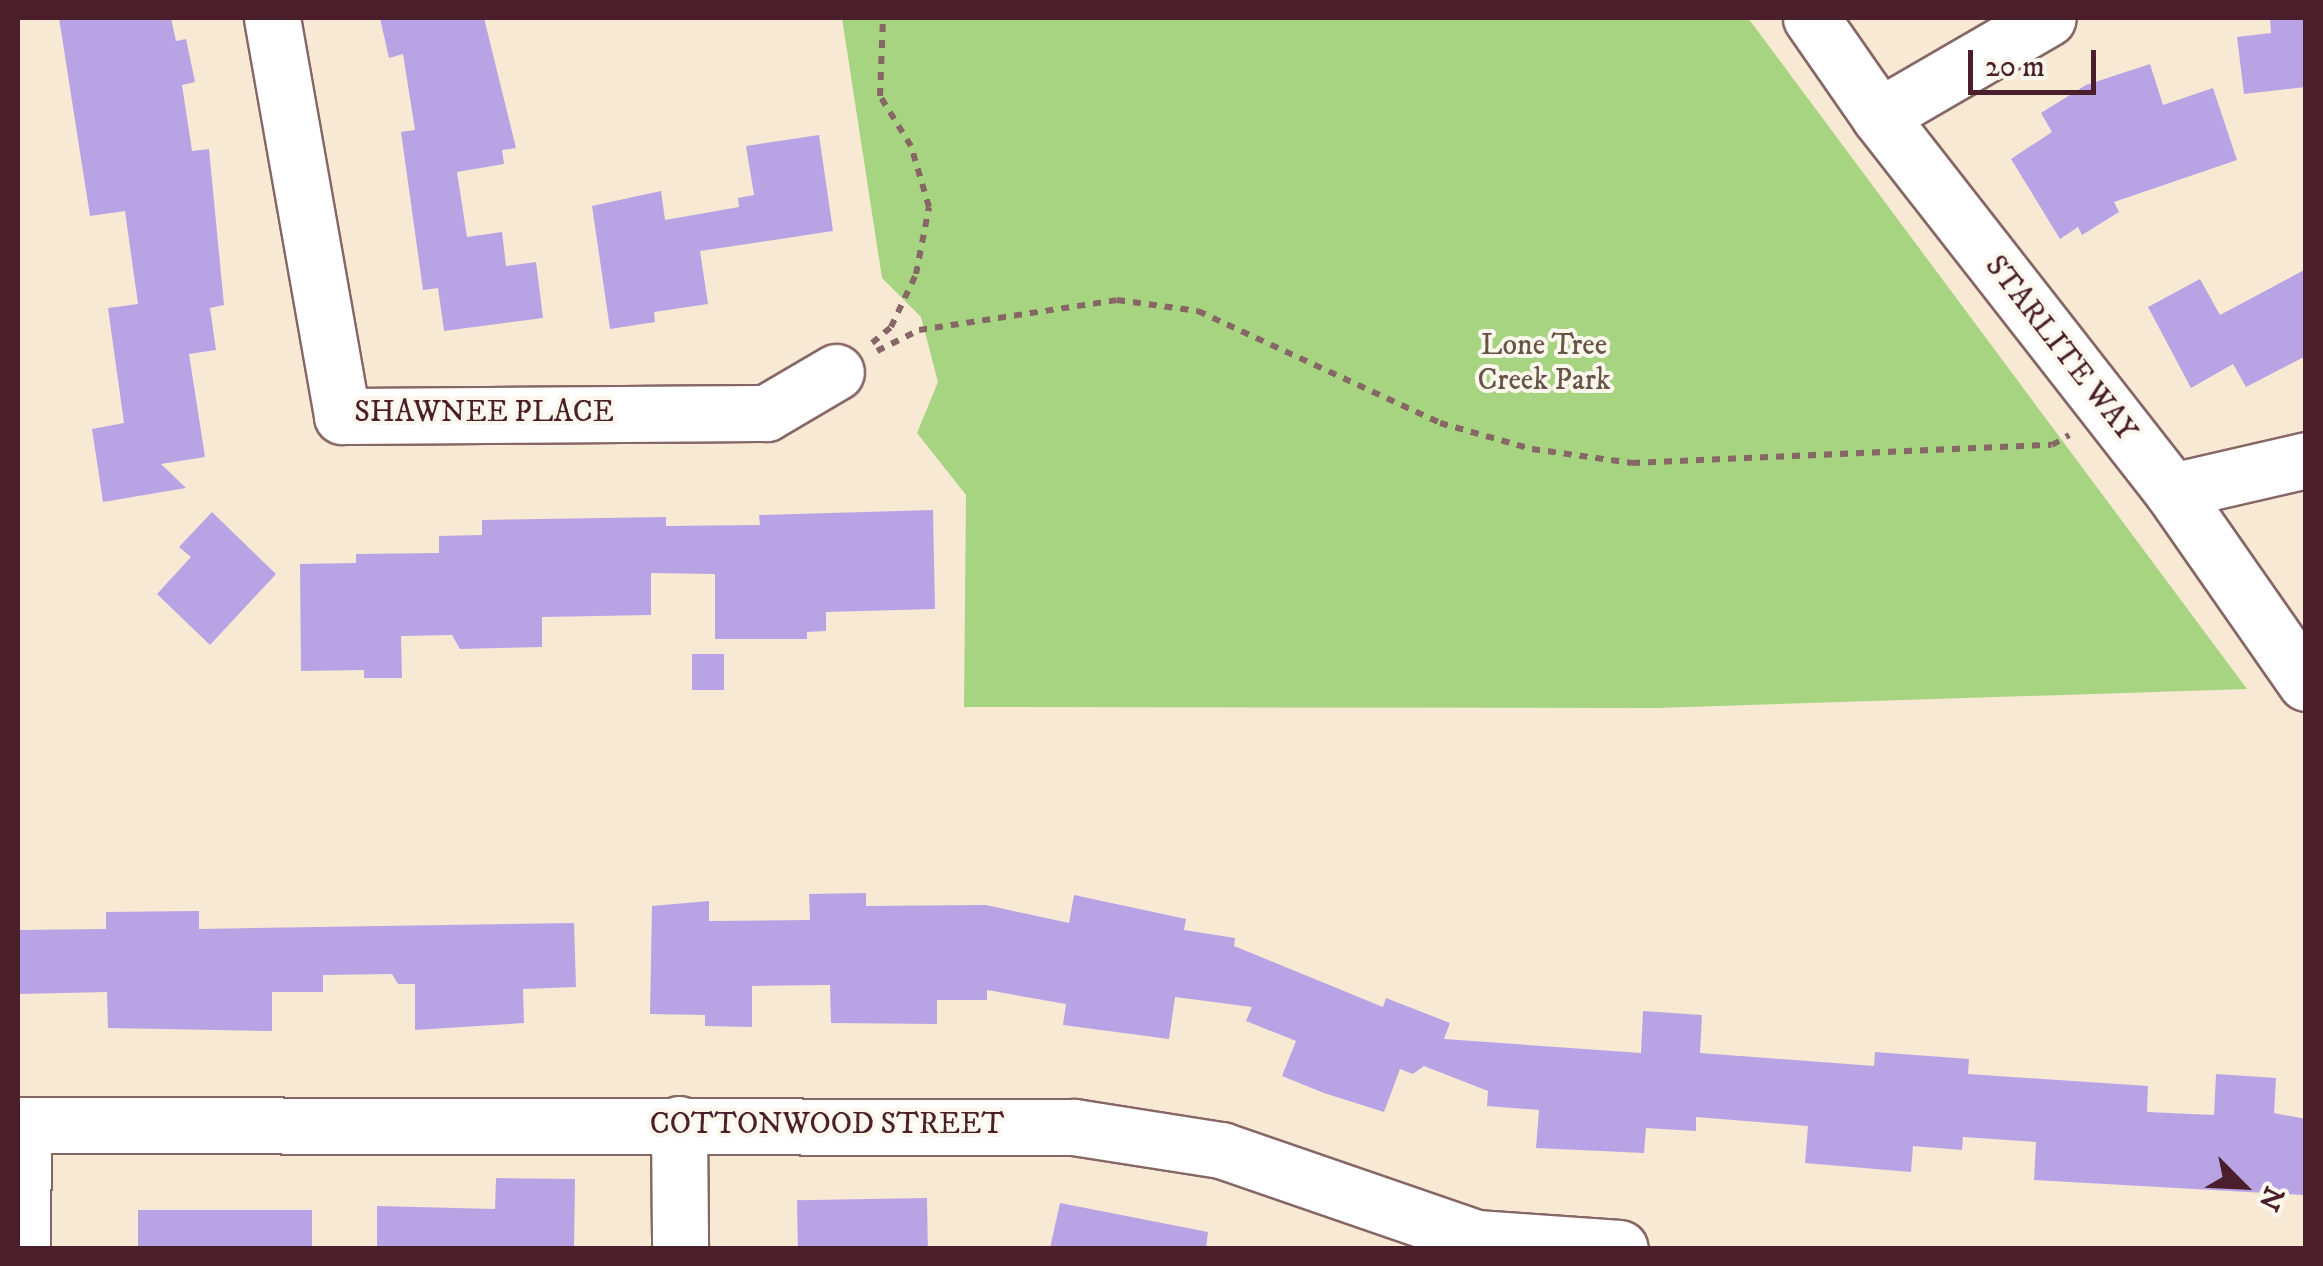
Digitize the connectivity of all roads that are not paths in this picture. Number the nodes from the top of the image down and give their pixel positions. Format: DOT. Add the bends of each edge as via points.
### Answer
graph roads {
  1 [pos="272,18"];
  2 [pos="1811,18"];
  3 [pos="2048,18"];
  4 [pos="1879,116"];
  5 [pos="836,372"];
  6 [pos="2306,460"];
  7 [pos="2172,490"];
  8 [pos="2306,683"];
  9 [pos="680,1124"];
  10 [pos="20,1125"];
  11 [pos="22,1248"];
  12 [pos="680,1248"];
  13 [pos="1620,1248"];
  1 -- 5 [label="street, SHAWNEE PLACE" via="342,416 766,413"];
  2 -- 4 [label="street, STARLITE WAY"];
  3 -- 4 [label="street"];
  4 -- 7 [label="street, STARLITE WAY"];
  6 -- 7 [label="street"];
  7 -- 8 [label="street, STARLITE WAY"];
  9 -- 10 [label="street, COTTONWOOD STREET"];
  9 -- 12 [label="street"];
  9 -- 13 [label="street, COTTONWOOD STREET" via="1074,1128 1221,1150 1476,1238"];
  10 -- 11 [label="street"];
}
